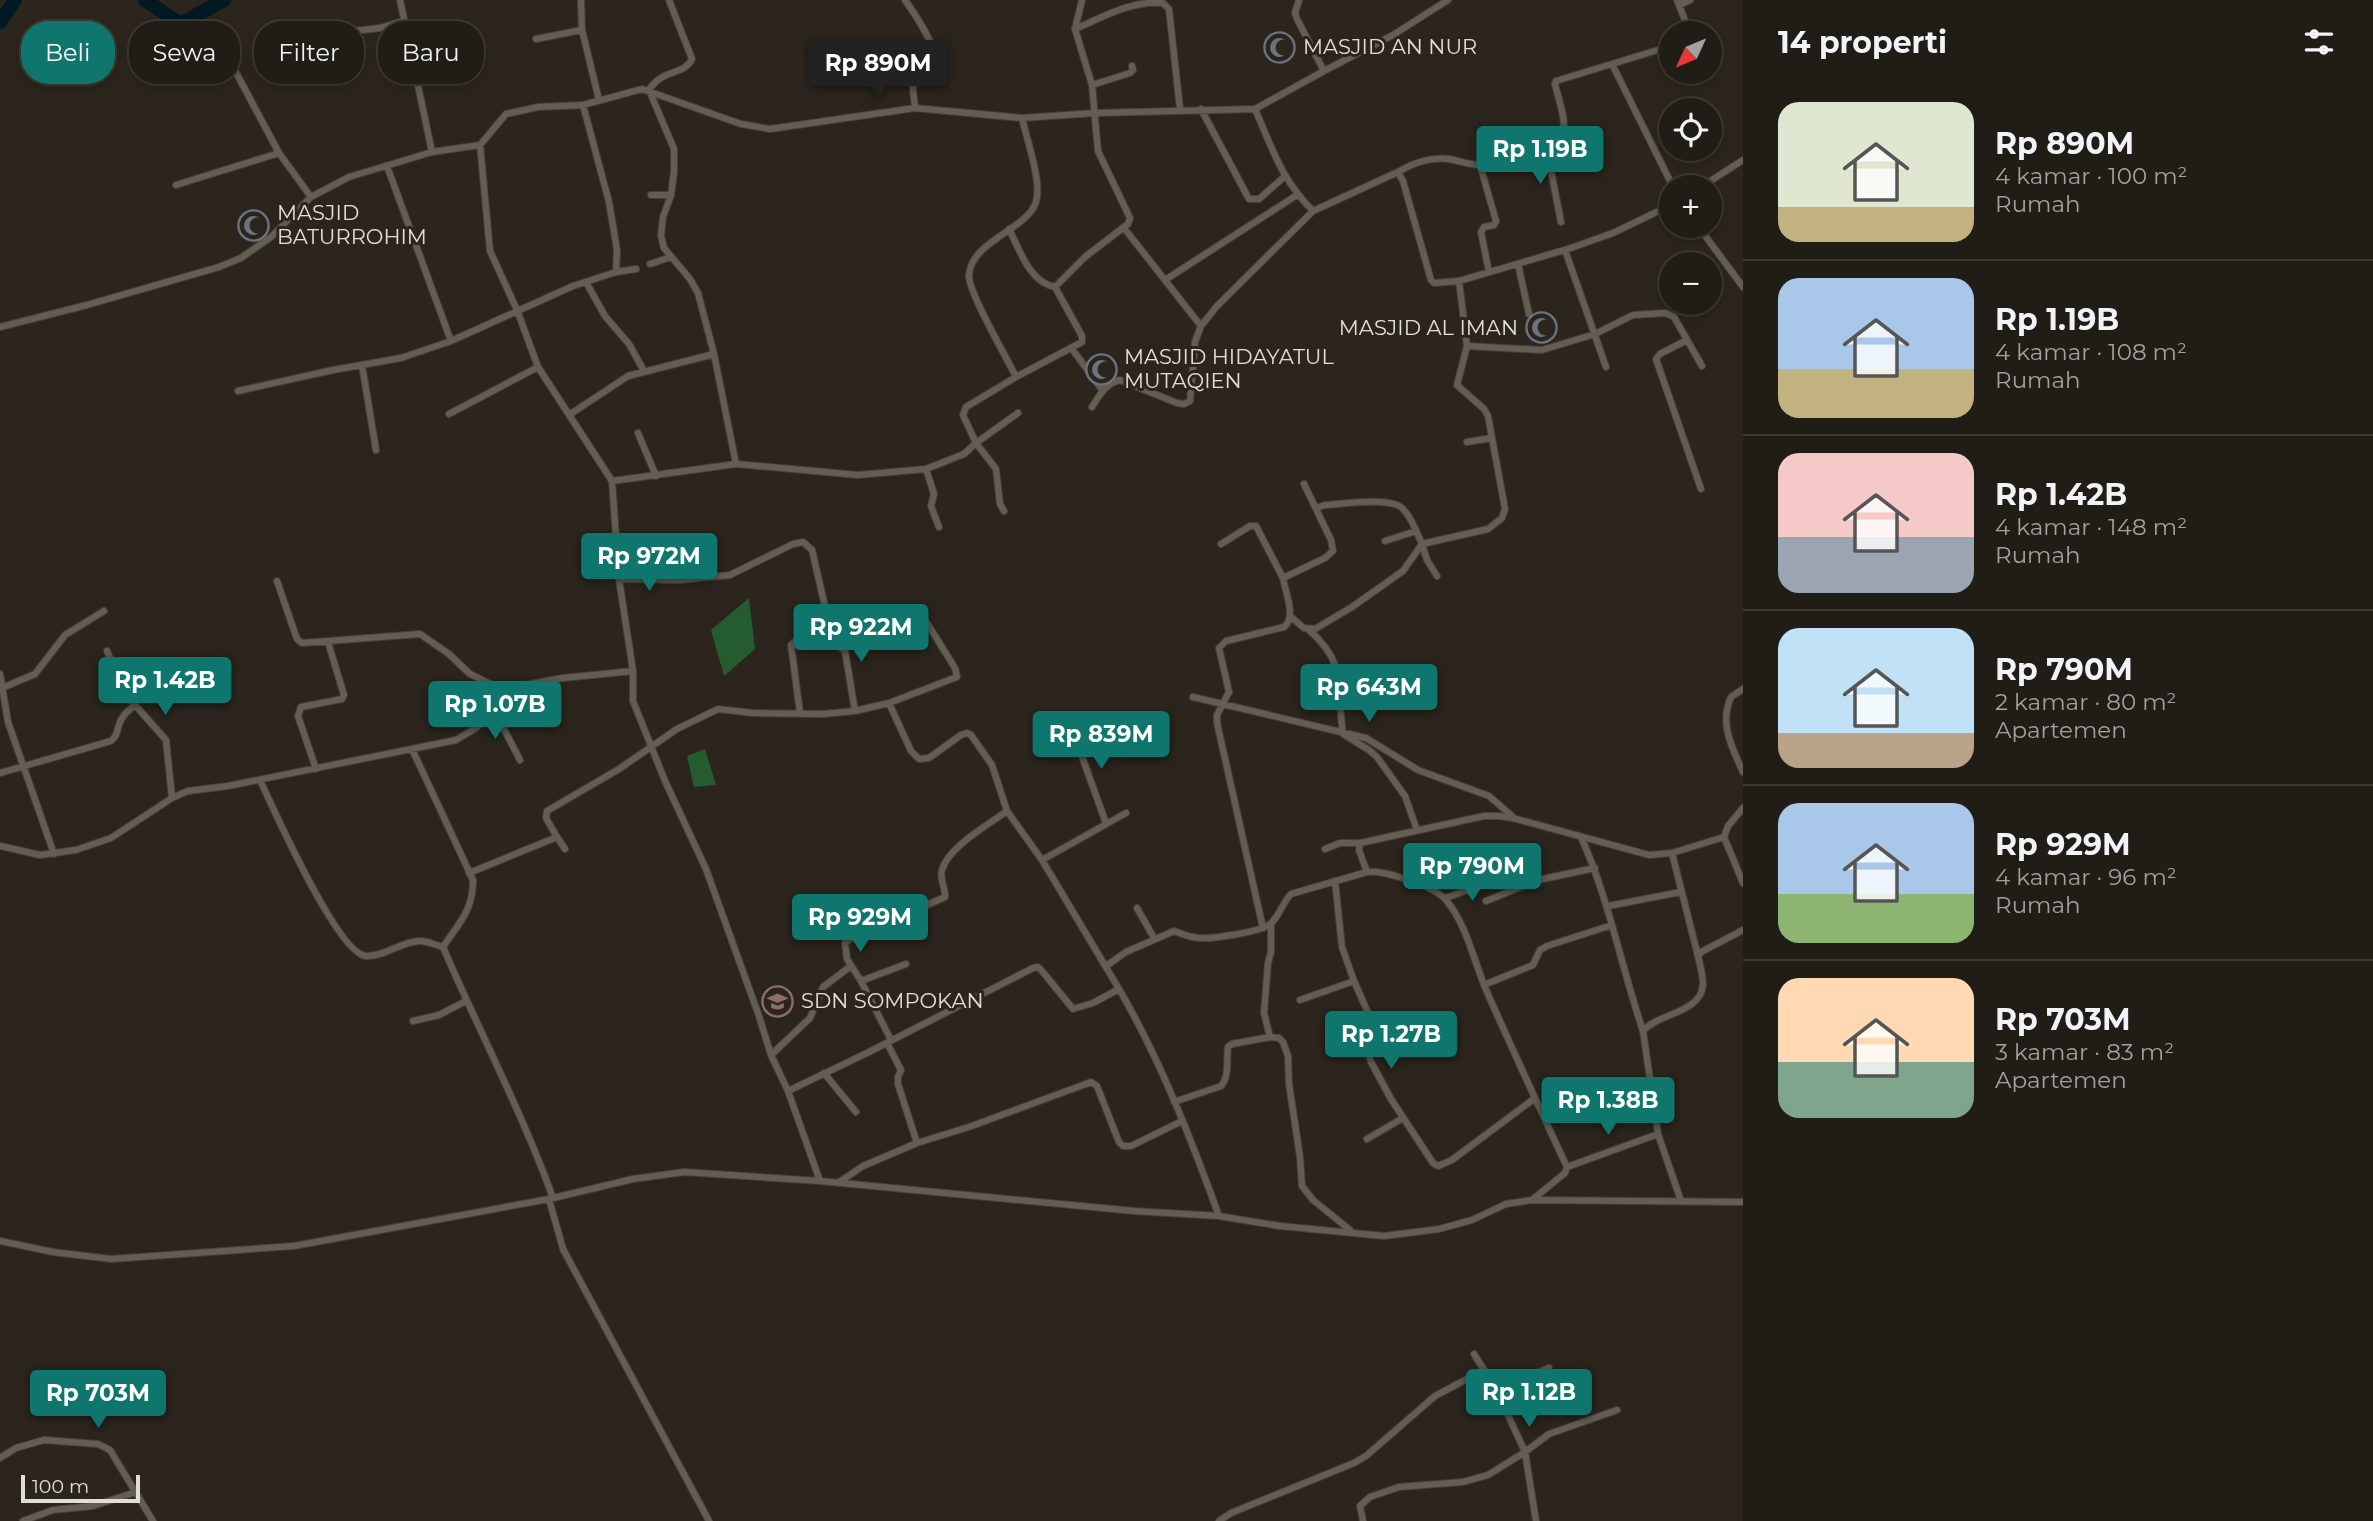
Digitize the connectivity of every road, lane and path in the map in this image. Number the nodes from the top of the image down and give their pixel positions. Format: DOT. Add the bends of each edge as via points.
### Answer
graph roads {
  1 [pos="400,0"];
  2 [pos="581,0"];
  3 [pos="669,0"];
  4 [pos="905,0"];
  5 [pos="1082,0"];
  6 [pos="1298,0"];
  7 [pos="1448,0"];
  8 [pos="1690,0"];
  9 [pos="1678,3"];
  10 [pos="403,21"];
  11 [pos="1685,21"];
  12 [pos="1075,29"];
  13 [pos="582,30"];
  14 [pos="536,39"];
  15 [pos="1659,50"];
  16 [pos="1612,64"];
  17 [pos="1132,66"];
  18 [pos="1324,71"];
  19 [pos="240,80"];
  20 [pos="417,84"];
  21 [pos="1092,85"];
  22 [pos="649,90"];
  23 [pos="599,100"];
  24 [pos="583,104"];
  25 [pos="915,108"];
  26 [pos="1181,109"];
  27 [pos="1201,109"];
  28 [pos="1255,109"];
  29 [pos="1095,113"];
  30 [pos="1022,118"];
  31 [pos="480,145"];
  32 [pos="1546,145"];
  33 [pos="432,152"];
  34 [pos="279,153"];
  35 [pos="1743,160"];
  36 [pos="1480,165"];
  37 [pos="387,166"];
  38 [pos="1398,172"];
  39 [pos="1667,175"];
  40 [pos="1720,175"];
  41 [pos="1284,177"];
  42 [pos="176,184"];
  43 [pos="651,195"];
  44 [pos="671,195"];
  45 [pos="1297,195"];
  46 [pos="311,197"];
  47 [pos="1313,211"];
  48 [pos="1659,211"];
  49 [pos="1561,222"];
  50 [pos="1124,228"];
  51 [pos="1009,229"];
  52 [pos="1707,238"];
  53 [pos="1565,250"];
  54 [pos="671,257"];
  55 [pos="650,264"];
  56 [pos="1518,264"];
  57 [pos="636,269"];
  58 [pos="616,272"];
  59 [pos="1489,272"];
  60 [pos="1165,280"];
  61 [pos="1459,281"];
  62 [pos="586,282"];
  63 [pos="1055,287"];
  64 [pos="1743,287"];
  65 [pos="517,310"];
  66 [pos="1529,314"];
  67 [pos="1201,326"];
  68 [pos="0,327"];
  69 [pos="1595,334"];
  70 [pos="1687,340"];
  71 [pos="451,341"];
  72 [pos="1467,346"];
  73 [pos="1072,349"];
  74 [pos="714,354"];
  75 [pos="362,365"];
  76 [pos="1702,366"];
  77 [pos="538,367"];
  78 [pos="1606,367"];
  79 [pos="644,371"];
  80 [pos="1016,377"];
  81 [pos="238,391"];
  82 [pos="1102,391"];
  83 [pos="1092,407"];
  84 [pos="1018,413"];
  85 [pos="449,414"];
  86 [pos="569,415"];
  87 [pos="638,433"];
  88 [pos="1492,438"];
  89 [pos="1467,442"];
  90 [pos="976,443"];
  91 [pos="376,450"];
  92 [pos="736,464"];
  93 [pos="926,470"];
  94 [pos="656,476"];
  95 [pos="612,481"];
  96 [pos="1304,484"];
  97 [pos="1701,489"];
  98 [pos="1316,508"];
  99 [pos="1004,511"];
  100 [pos="939,527"];
  101 [pos="1416,531"];
  102 [pos="1385,541"];
  103 [pos="1222,544"];
  104 [pos="1422,544"];
  105 [pos="1437,576"];
  106 [pos="1283,578"];
  107 [pos="619,579"];
  108 [pos="277,581"];
  109 [pos="104,611"];
  110 [pos="922,615"];
  111 [pos="1291,617"];
  112 [pos="881,622"];
  113 [pos="1309,630"];
  114 [pos="831,637"];
  115 [pos="328,642"];
  116 [pos="107,652"];
  117 [pos="633,671"];
  118 [pos="0,674"];
  119 [pos="2,688"];
  120 [pos="1743,689"];
  121 [pos="509,694"];
  122 [pos="1193,697"];
  123 [pos="889,703"];
  124 [pos="1223,705"];
  125 [pos="134,706"];
  126 [pos="494,710"];
  127 [pos="855,711"];
  128 [pos="800,713"];
  129 [pos="1072,729"];
  130 [pos="1342,730"];
  131 [pos="652,746"];
  132 [pos="412,749"];
  133 [pos="520,760"];
  134 [pos="23,767"];
  135 [pos="316,769"];
  136 [pos="1743,772"];
  137 [pos="0,773"];
  138 [pos="260,780"];
  139 [pos="172,798"];
  140 [pos="1743,808"];
  141 [pos="1007,811"];
  142 [pos="1126,813"];
  143 [pos="1513,818"];
  144 [pos="1106,823"];
  145 [pos="1417,830"];
  146 [pos="1581,836"];
  147 [pos="557,837"];
  148 [pos="1724,837"];
  149 [pos="1360,844"];
  150 [pos="0,846"];
  151 [pos="565,849"];
  152 [pos="1325,849"];
  153 [pos="1672,852"];
  154 [pos="54,854"];
  155 [pos="1042,860"];
  156 [pos="1595,868"];
  157 [pos="1367,872"];
  158 [pos="469,873"];
  159 [pos="1488,880"];
  160 [pos="1335,881"];
  161 [pos="1743,883"];
  162 [pos="1681,892"];
  163 [pos="1445,898"];
  164 [pos="1486,901"];
  165 [pos="1608,906"];
  166 [pos="1138,908"];
  167 [pos="1271,924"];
  168 [pos="1612,925"];
  169 [pos="1264,928"];
  170 [pos="1743,930"];
  171 [pos="1154,938"];
  172 [pos="443,947"];
  173 [pos="1698,956"];
  174 [pos="906,964"];
  175 [pos="851,966"];
  176 [pos="1106,966"];
  177 [pos="861,981"];
  178 [pos="1354,981"];
  179 [pos="1484,985"];
  180 [pos="1119,989"];
  181 [pos="1300,1000"];
  182 [pos="466,1001"];
  183 [pos="413,1021"];
  184 [pos="1643,1031"];
  185 [pos="1270,1037"];
  186 [pos="889,1042"];
  187 [pos="771,1055"];
  188 [pos="824,1073"];
  189 [pos="788,1091"];
  190 [pos="1535,1098"];
  191 [pos="1174,1102"];
  192 [pos="856,1112"];
  193 [pos="1403,1118"];
  194 [pos="1182,1121"];
  195 [pos="1658,1133"];
  196 [pos="1367,1139"];
  197 [pos="917,1143"];
  198 [pos="1567,1167"];
  199 [pos="820,1181"];
  200 [pos="838,1183"];
  201 [pos="551,1199"];
  202 [pos="1532,1200"];
  203 [pos="1681,1201"];
  204 [pos="1743,1202"];
  205 [pos="1219,1216"];
  206 [pos="1351,1231"];
  207 [pos="0,1241"];
  208 [pos="1475,1354"];
  209 [pos="1549,1368"];
  210 [pos="1484,1370"];
  211 [pos="1496,1389"];
  212 [pos="1617,1410"];
  213 [pos="1525,1452"];
  214 [pos="0,1458"];
  215 [pos="136,1492"];
  216 [pos="23,1521"];
  217 [pos="153,1521"];
  218 [pos="709,1521"];
  219 [pos="1220,1521"];
  220 [pos="1363,1521"];
  221 [pos="1536,1521"];
  1 -- 10 [label="street"];
  2 -- 13 [label="street"];
  3 -- 22 [label="street" via="692,59 684,69 661,76"];
  4 -- 25 [label="street" via="932,45 935,60 913,82"];
  5 -- 12 [label="street"];
  6 -- 18 [label="street" via="1297,19"];
  7 -- 18 [label="street" via="1394,35"];
  8 -- 9 [label="street"];
  9 -- 11 [label="street"];
  12 -- 21 [label="street"];
  12 -- 26 [label="street" via="1122,9 1163,3 1169,9"];
  13 -- 14 [label="street"];
  13 -- 23 [label="street"];
  15 -- 16 [label="street"];
  16 -- 32 [label="street" via="1555,82 1564,127 1558,138"];
  16 -- 39 [label="street"];
  17 -- 21 [label="street" via="1130,73"];
  18 -- 28 [label="street"];
  19 -- 34 [label="street"];
  20 -- 33 [label="street"];
  21 -- 29 [label="street"];
  22 -- 23 [label="street"];
  22 -- 25 [label="street" via="741,124 770,129"];
  22 -- 44 [label="street" via="674,149"];
  23 -- 24 [label="street"];
  24 -- 31 [label="street" via="506,114"];
  24 -- 58 [label="street" via="609,202"];
  25 -- 30 [label="street"];
  26 -- 27 [label="street"];
  26 -- 29 [label="street"];
  27 -- 28 [label="street"];
  27 -- 41 [label="street" via="1249,199 1259,199"];
  28 -- 41 [label="street"];
  29 -- 30 [label="street"];
  29 -- 50 [label="street" via="1098,150 1130,218"];
  30 -- 51 [label="street" via="1037,197 1033,209"];
  31 -- 33 [label="street"];
  31 -- 65 [label="street" via="490,251"];
  32 -- 36 [label="street" via="1497,164"];
  32 -- 49 [label="street"];
  33 -- 37 [label="street"];
  34 -- 42 [label="street"];
  34 -- 46 [label="street"];
  35 -- 40 [label="street"];
  36 -- 38 [label="street" via="1445,159 1423,161"];
  36 -- 59 [label="street" via="1496,221 1481,232"];
  37 -- 46 [label="street" via="349,177"];
  37 -- 71 [label="street"];
  38 -- 47 [label="street"];
  38 -- 61 [label="street" via="1431,280 1434,284"];
  41 -- 45 [label="street"];
  43 -- 44 [label="street"];
  44 -- 54 [label="street" via="661,232"];
  45 -- 47 [label="street"];
  45 -- 60 [label="street"];
  46 -- 68 [label="street" via="271,237 241,258"];
  47 -- 67 [label="street"];
  48 -- 53 [label="street"];
  50 -- 60 [label="street"];
  50 -- 63 [label="street"];
  51 -- 63 [label="street" via="1032,274"];
  51 -- 80 [label="street" via="979,254 969,281"];
  52 -- 64 [label="street"];
  53 -- 56 [label="street"];
  53 -- 69 [label="street"];
  54 -- 55 [label="street"];
  54 -- 74 [label="street" via="698,293"];
  56 -- 59 [label="street"];
  56 -- 66 [label="street"];
  57 -- 58 [label="street"];
  58 -- 62 [label="street"];
  59 -- 61 [label="street"];
  60 -- 67 [label="street"];
  61 -- 72 [label="street"];
  62 -- 65 [label="street"];
  62 -- 79 [label="street"];
  63 -- 73 [label="street" via="1082,336 1082,342"];
  65 -- 71 [label="street"];
  65 -- 77 [label="street"];
  67 -- 82 [label="street" via="1195,342 1190,401 1184,404 1151,394 1123,379"];
  69 -- 70 [label="street" via="1633,315 1666,313 1674,317"];
  69 -- 72 [label="street" via="1534,351"];
  69 -- 78 [label="street"];
  70 -- 76 [label="street"];
  70 -- 97 [label="street" via="1656,359"];
  71 -- 75 [label="street"];
  72 -- 88 [label="street" via="1457,385 1484,409"];
  73 -- 80 [label="street"];
  73 -- 82 [label="street"];
  74 -- 79 [label="street"];
  74 -- 92 [label="street"];
  75 -- 81 [label="street"];
  75 -- 91 [label="street"];
  77 -- 85 [label="street"];
  77 -- 86 [label="street"];
  79 -- 86 [label="street" via="618,382"];
  80 -- 90 [label="street" via="963,411"];
  82 -- 83 [label="street"];
  84 -- 90 [label="street"];
  86 -- 95 [label="street"];
  87 -- 94 [label="street"];
  88 -- 89 [label="street"];
  88 -- 104 [label="street" via="1505,509 1502,518 1488,529"];
  90 -- 93 [label="street" via="964,454"];
  90 -- 99 [label="street" via="996,469"];
  92 -- 93 [label="street" via="858,475"];
  92 -- 94 [label="street"];
  93 -- 100 [label="street"];
  94 -- 95 [label="street"];
  95 -- 107 [label="street"];
  96 -- 98 [label="street"];
  98 -- 101 [label="street" via="1391,502 1403,508"];
  98 -- 106 [label="street" via="1332,540 1332,551"];
  101 -- 102 [label="street"];
  101 -- 104 [label="street"];
  103 -- 106 [label="street" via="1255,526"];
  104 -- 105 [label="street"];
  104 -- 113 [label="street" via="1403,571"];
  106 -- 111 [label="street"];
  107 -- 114 [label="street" via="730,575 803,542 812,550"];
  107 -- 117 [label="street"];
  108 -- 115 [label="street" via="297,639 306,644"];
  109 -- 119 [label="street" via="65,635 35,674"];
  110 -- 123 [label="street" via="957,677"];
  111 -- 113 [label="street"];
  111 -- 124 [label="street" via="1284,627 1222,644 1219,648 1229,692"];
  112 -- 114 [label="street"];
  113 -- 130 [label="street" via="1323,642 1336,664"];
  114 -- 127 [label="street" via="845,651"];
  114 -- 128 [label="street" via="792,642"];
  115 -- 121 [label="street" via="420,634 470,674"];
  115 -- 135 [label="street" via="344,695 301,707 298,716"];
  116 -- 125 [label="street"];
  117 -- 121 [label="street" via="536,682"];
  117 -- 131 [label="street" via="633,701"];
  118 -- 119 [label="street"];
  119 -- 134 [label="street"];
  120 -- 136 [label="street" via="1731,696 1726,724"];
  121 -- 126 [label="street"];
  122 -- 124 [label="street"];
  123 -- 127 [label="street"];
  123 -- 141 [label="street" via="919,759 929,758 961,735 971,735 992,765"];
  124 -- 130 [label="street"];
  124 -- 169 [label="street" via="1217,723"];
  125 -- 134 [label="street" via="111,741"];
  125 -- 139 [label="street" via="166,740"];
  126 -- 132 [label="street" via="456,740"];
  126 -- 133 [label="street"];
  127 -- 128 [label="street"];
  128 -- 131 [label="street" via="718,709"];
  129 -- 144 [label="street"];
  130 -- 143 [label="street" via="1366,738 1418,771 1489,796"];
  130 -- 145 [label="street" via="1344,736 1377,757 1405,796"];
  131 -- 147 [label="street" via="547,811"];
  131 -- 187 [label="street" via="706,869"];
  132 -- 135 [label="street"];
  132 -- 158 [label="street"];
  134 -- 137 [label="street"];
  134 -- 154 [label="street"];
  135 -- 138 [label="street"];
  138 -- 139 [label="street" via="188,791"];
  138 -- 172 [label="street" via="320,901 354,952 365,956 421,941"];
  139 -- 154 [label="street" via="111,838"];
  140 -- 148 [label="street"];
  141 -- 155 [label="street"];
  141 -- 175 [label="street" via="953,852 942,868 945,897 848,941 844,950"];
  142 -- 144 [label="street"];
  143 -- 145 [label="street" via="1484,816"];
  143 -- 146 [label="street"];
  144 -- 155 [label="street"];
  145 -- 149 [label="street"];
  146 -- 153 [label="street" via="1649,855"];
  146 -- 156 [label="street"];
  147 -- 151 [label="street"];
  147 -- 158 [label="street"];
  148 -- 153 [label="street"];
  148 -- 161 [label="street"];
  149 -- 152 [label="street" via="1340,843"];
  149 -- 157 [label="street"];
  150 -- 154 [label="street"];
  153 -- 162 [label="street"];
  155 -- 176 [label="street"];
  156 -- 164 [label="street" via="1538,880"];
  156 -- 165 [label="street"];
  157 -- 160 [label="street"];
  157 -- 163 [label="street" via="1402,878"];
  158 -- 172 [label="street" via="473,899"];
  159 -- 163 [label="street"];
  160 -- 167 [label="street" via="1291,894"];
  160 -- 178 [label="street" via="1342,947"];
  162 -- 165 [label="street"];
  162 -- 173 [label="street"];
  163 -- 179 [label="street" via="1462,927"];
  165 -- 168 [label="street"];
  166 -- 171 [label="street"];
  167 -- 169 [label="street"];
  167 -- 185 [label="street" via="1264,1013"];
  168 -- 179 [label="street" via="1546,946 1533,965"];
  168 -- 184 [label="street"];
  169 -- 171 [label="street" via="1203,939 1174,931"];
  170 -- 173 [label="street"];
  171 -- 176 [label="street"];
  172 -- 182 [label="street"];
  173 -- 184 [label="street" via="1703,988 1696,1001 1653,1021"];
  174 -- 177 [label="street"];
  175 -- 177 [label="street"];
  175 -- 187 [label="street" via="823,987 810,1018"];
  176 -- 180 [label="street"];
  177 -- 186 [label="street"];
  178 -- 181 [label="street"];
  178 -- 193 [label="street" via="1373,1024 1371,1062"];
  179 -- 190 [label="street"];
  180 -- 186 [label="street" via="1073,1009 1042,971 1033,968"];
  180 -- 191 [label="street"];
  182 -- 183 [label="street" via="439,1015"];
  182 -- 201 [label="street" via="485,1035"];
  184 -- 195 [label="street"];
  185 -- 191 [label="street" via="1228,1047 1225,1082"];
  185 -- 206 [label="street" via="1279,1038 1287,1049 1302,1186"];
  186 -- 188 [label="street"];
  186 -- 197 [label="street" via="901,1070 897,1080"];
  187 -- 189 [label="street"];
  188 -- 189 [label="street"];
  188 -- 192 [label="street"];
  189 -- 199 [label="street"];
  190 -- 193 [label="street" via="1438,1166"];
  190 -- 198 [label="street"];
  191 -- 194 [label="street"];
  193 -- 196 [label="street"];
  194 -- 197 [label="street" via="1123,1146 1097,1086 1091,1082"];
  194 -- 205 [label="street"];
  195 -- 198 [label="street"];
  195 -- 203 [label="street"];
  197 -- 200 [label="street" via="863,1166"];
  198 -- 202 [label="street" via="1565,1174"];
  199 -- 200 [label="street"];
  199 -- 201 [label="street" via="684,1172"];
  200 -- 205 [label="street"];
  201 -- 207 [label="street" via="294,1246 111,1259"];
  201 -- 218 [label="street" via="563,1249"];
  202 -- 203 [label="street"];
  202 -- 206 [label="street" via="1506,1204 1439,1229 1384,1236"];
  203 -- 204 [label="street"];
  205 -- 206 [label="street"];
  208 -- 210 [label="street"];
  209 -- 211 [label="street"];
  210 -- 211 [label="street"];
  210 -- 219 [label="street" via="1435,1396 1366,1456"];
  211 -- 213 [label="street"];
  212 -- 213 [label="street" via="1549,1434"];
  213 -- 220 [label="street" via="1488,1475 1463,1482 1399,1487 1370,1497 1360,1506"];
  213 -- 221 [label="street"];
  214 -- 215 [label="street" via="44,1440 98,1444 110,1450"];
  215 -- 216 [label="street"];
  215 -- 217 [label="street"];
}
